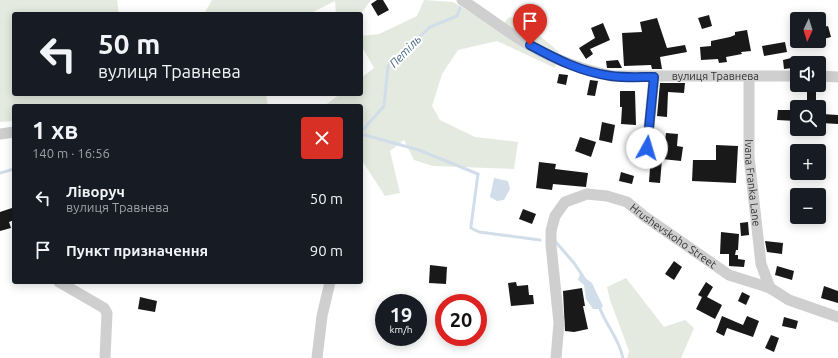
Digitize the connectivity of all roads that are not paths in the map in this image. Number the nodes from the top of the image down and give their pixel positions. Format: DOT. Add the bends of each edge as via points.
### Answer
graph roads {
  1 [pos="462,0"];
  2 [pos="790,76"];
  3 [pos="826,76"];
  4 [pos="654,77"];
  5 [pos="749,77"];
  6 [pos="838,77"];
  7 [pos="12,132"];
  8 [pos="0,134"];
  9 [pos="647,148"];
  10 [pos="63,284"];
  11 [pos="330,284"];
  12 [pos="770,288"];
  13 [pos="838,317"];
  14 [pos="105,358"];
  15 [pos="317,358"];
  16 [pos="556,358"];
  1 -- 4 [label="street, вулиця Травнева" via="519,39 562,62 585,71 612,76"];
  2 -- 5 [label="street, вулиця Травнева"];
  3 -- 6 [label="street"];
  4 -- 5 [label="street, вулиця Травнева"];
  4 -- 9 [label="street"];
  5 -- 12 [label="street, Ivana Franka Lane" via="749,157 762,264"];
  7 -- 8 [label="street"];
  10 -- 14 [label="street" via="104,308 107,313"];
  11 -- 15 [label="street" via="322,316"];
  12 -- 13 [label="street, Hrushevskoho Street" via="789,300"];
  12 -- 16 [label="street, Hrushevskoho Street" via="729,274 627,202 587,194 575,197 565,202 555,216 551,231 559,323"];
}
